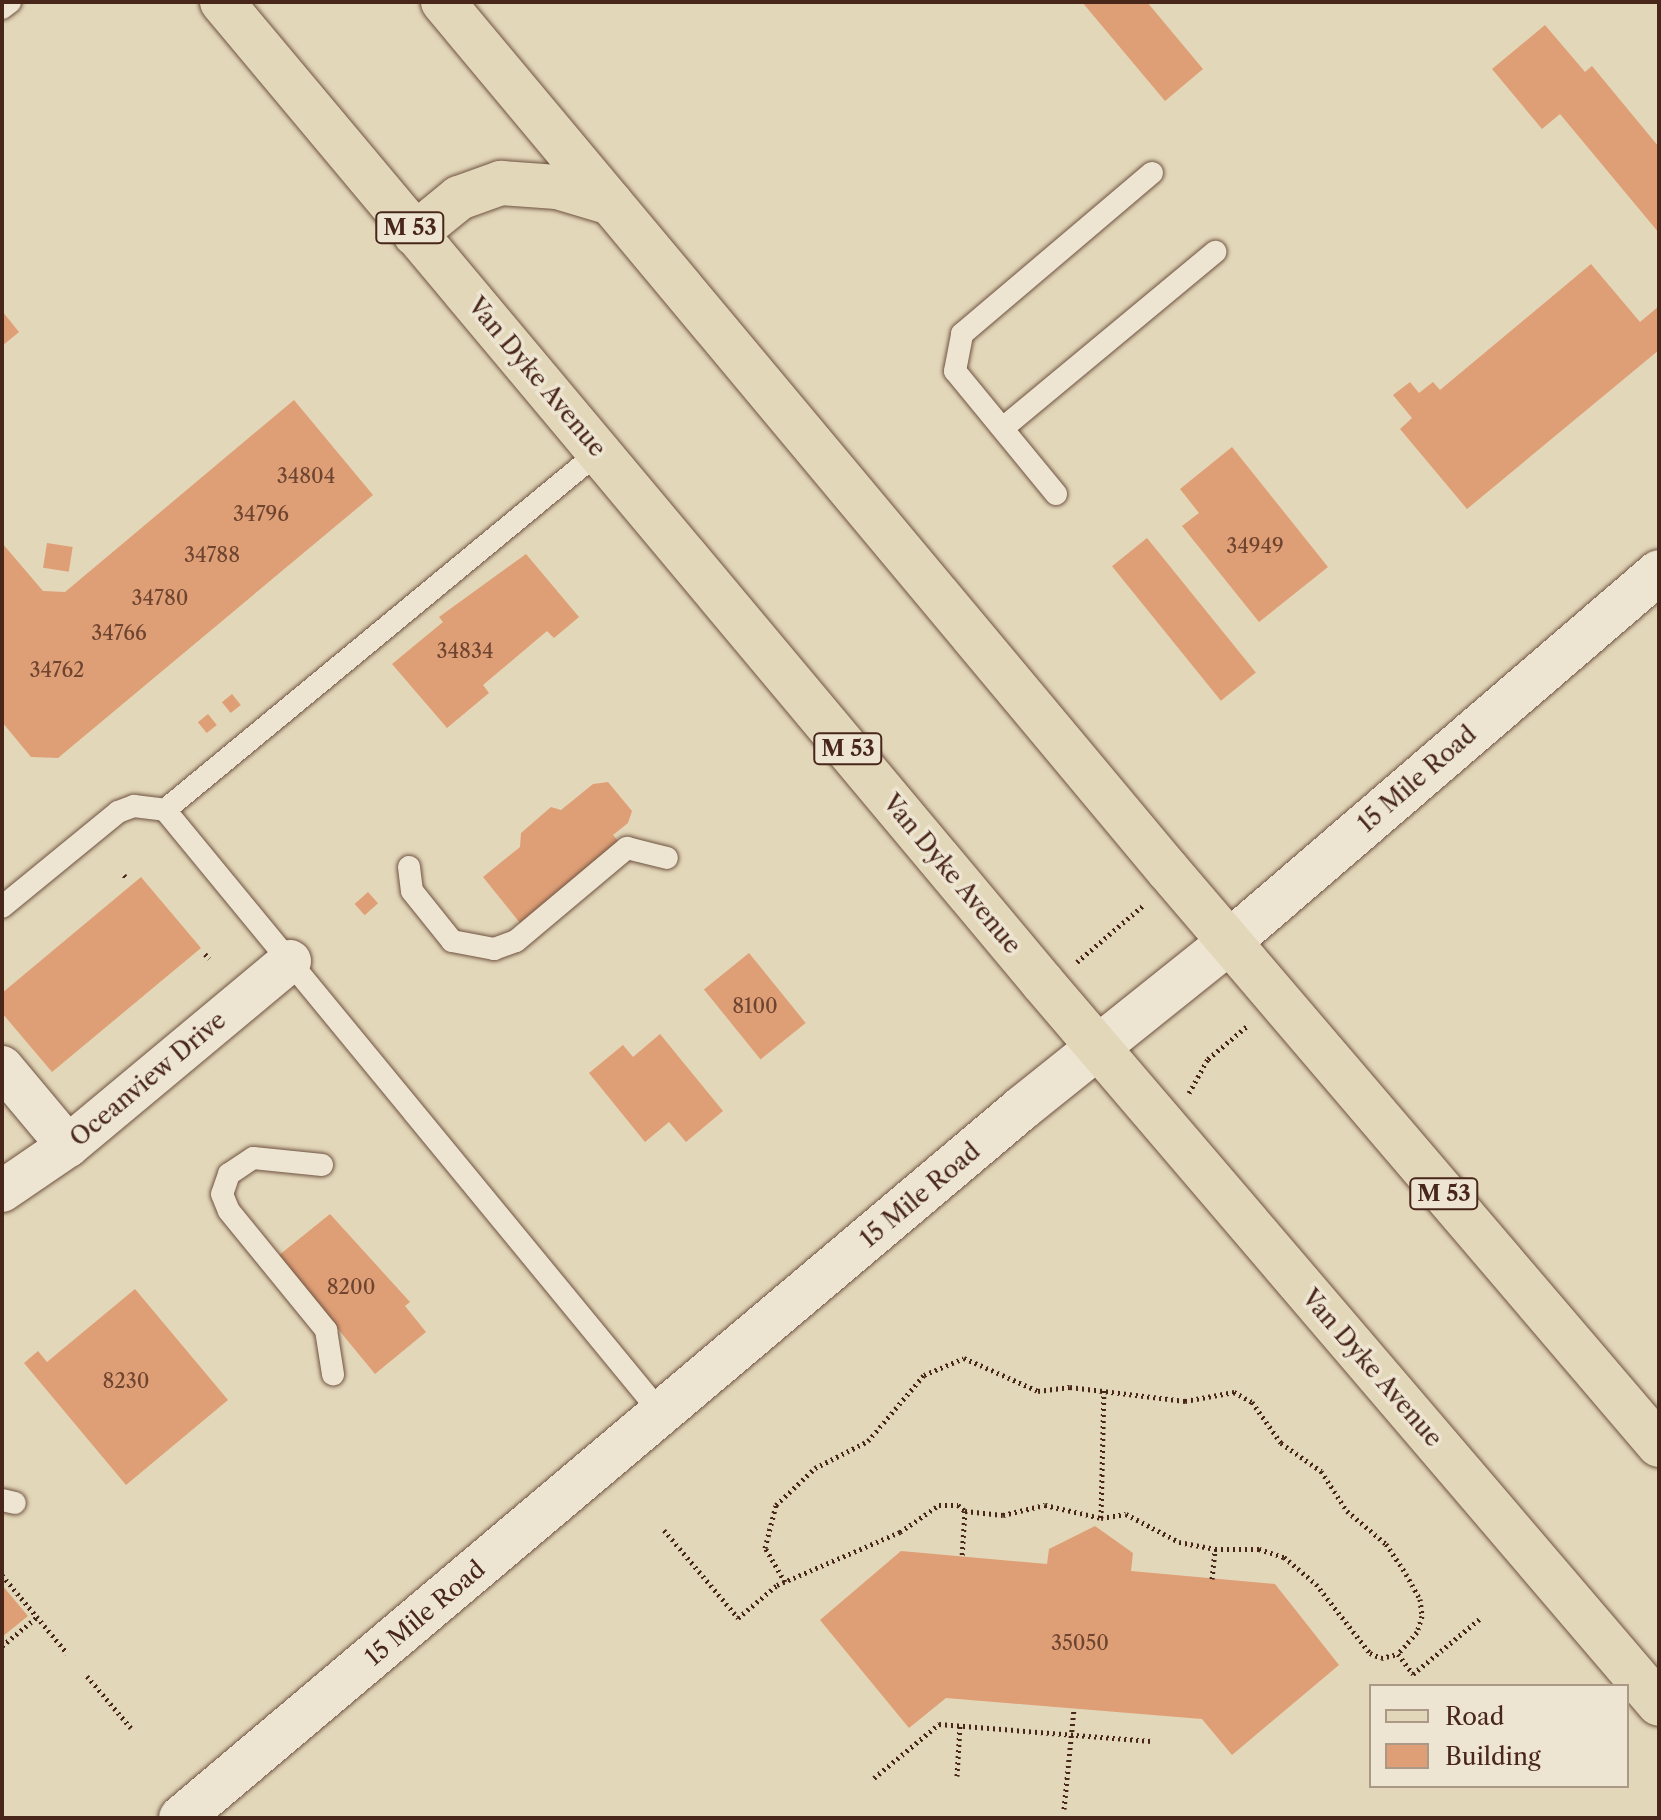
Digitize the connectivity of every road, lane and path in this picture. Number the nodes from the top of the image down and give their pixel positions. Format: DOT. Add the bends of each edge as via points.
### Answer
graph roads {
  1 [pos="10,2"];
  2 [pos="222,2"];
  3 [pos="443,2"];
  4 [pos="2,8"];
  5 [pos="1152,173"];
  6 [pos="611,203"];
  7 [pos="415,234"];
  8 [pos="1215,252"];
  9 [pos="1003,428"];
  10 [pos="600,451"];
  11 [pos="1056,494"];
  12 [pos="1659,572"];
  13 [pos="165,810"];
  14 [pos="667,858"];
  15 [pos="409,867"];
  16 [pos="1149,900"];
  17 [pos="2,907"];
  18 [pos="1229,942"];
  19 [pos="290,961"];
  20 [pos="1073,964"];
  21 [pos="1251,1023"];
  22 [pos="1097,1046"];
  23 [pos="2,1067"];
  24 [pos="1186,1098"];
  25 [pos="68,1146"];
  26 [pos="322,1165"];
  27 [pos="2,1191"];
  28 [pos="333,1374"];
  29 [pos="1104,1390"];
  30 [pos="661,1413"];
  31 [pos="1659,1445"];
  32 [pos="965,1511"];
  33 [pos="1101,1518"];
  34 [pos="664,1530"];
  35 [pos="1215,1549"];
  36 [pos="962,1557"];
  37 [pos="2,1575"];
  38 [pos="1212,1579"];
  39 [pos="785,1582"];
  40 [pos="37,1617"];
  41 [pos="1482,1617"];
  42 [pos="2,1646"];
  43 [pos="67,1653"];
  44 [pos="1398,1654"];
  45 [pos="87,1676"];
  46 [pos="1659,1704"];
  47 [pos="1074,1709"];
  48 [pos="960,1726"];
  49 [pos="131,1728"];
  50 [pos="1071,1734"];
  51 [pos="1151,1741"];
  52 [pos="957,1776"];
  53 [pos="874,1778"];
  54 [pos="1064,1809"];
  55 [pos="181,1818"];
  1 -- 4 [label="lane"];
  2 -- 7 [label="main road, Van Dyke Avenue / M 53"];
  3 -- 6 [label="main road, M 53"];
  5 -- 9 [label="lane" via="962,334 955,371"];
  6 -- 7 [label="main road" via="557,187 501,183 459,198"];
  6 -- 18 [label="main road, M 53"];
  7 -- 10 [label="main road, Van Dyke Avenue / M 53"];
  8 -- 9 [label="lane"];
  9 -- 11 [label="lane"];
  10 -- 13 [label="lane"];
  10 -- 22 [label="main road, Van Dyke Avenue / M 53"];
  12 -- 18 [label="main road, 15 Mile Road"];
  13 -- 17 [label="lane" via="134,806 118,812"];
  13 -- 19 [label="lane"];
  14 -- 15 [label="lane" via="627,848 516,941 494,949 452,941 412,891"];
  16 -- 20 [label="path"];
  18 -- 22 [label="main road, 15 Mile Road"];
  18 -- 31 [label="main road, M 53"];
  19 -- 25 [label="street, Oceanview Drive"];
  19 -- 30 [label="lane"];
  21 -- 24 [label="path" via="1208,1059"];
  22 -- 30 [label="main road, 15 Mile Road"];
  22 -- 46 [label="main road, Van Dyke Avenue / M 53"];
  23 -- 25 [label="street"];
  25 -- 27 [label="street, Oceanview Drive"];
  26 -- 28 [label="lane" via="253,1158 229,1174 222,1194 229,1211 326,1330"];
  29 -- 33 [label="path"];
  29 -- 39 [label="path" via="1038,1391 974,1361 943,1363 905,1395 868,1441 815,1468 776,1505 765,1548"];
  29 -- 44 [label="path" via="1185,1401 1234,1392 1252,1402 1281,1443 1321,1471 1347,1511 1386,1544 1406,1574 1420,1599 1422,1616 1417,1632"];
  30 -- 55 [label="main road, 15 Mile Road"];
  32 -- 33 [label="path" via="1003,1515 1045,1505"];
  32 -- 36 [label="path"];
  32 -- 39 [label="path" via="958,1505 939,1505 900,1532"];
  33 -- 35 [label="path" via="1134,1516 1179,1542"];
  34 -- 39 [label="path" via="738,1618"];
  35 -- 38 [label="path"];
  35 -- 44 [label="path" via="1259,1549 1284,1557 1316,1584 1370,1653 1381,1658"];
  37 -- 40 [label="path"];
  40 -- 42 [label="path"];
  40 -- 43 [label="path"];
  41 -- 44 [label="path" via="1413,1674"];
  45 -- 49 [label="path"];
  47 -- 50 [label="path"];
  48 -- 50 [label="path"];
  48 -- 52 [label="path"];
  48 -- 53 [label="path" via="939,1724"];
  50 -- 51 [label="path"];
  50 -- 54 [label="path"];
}
